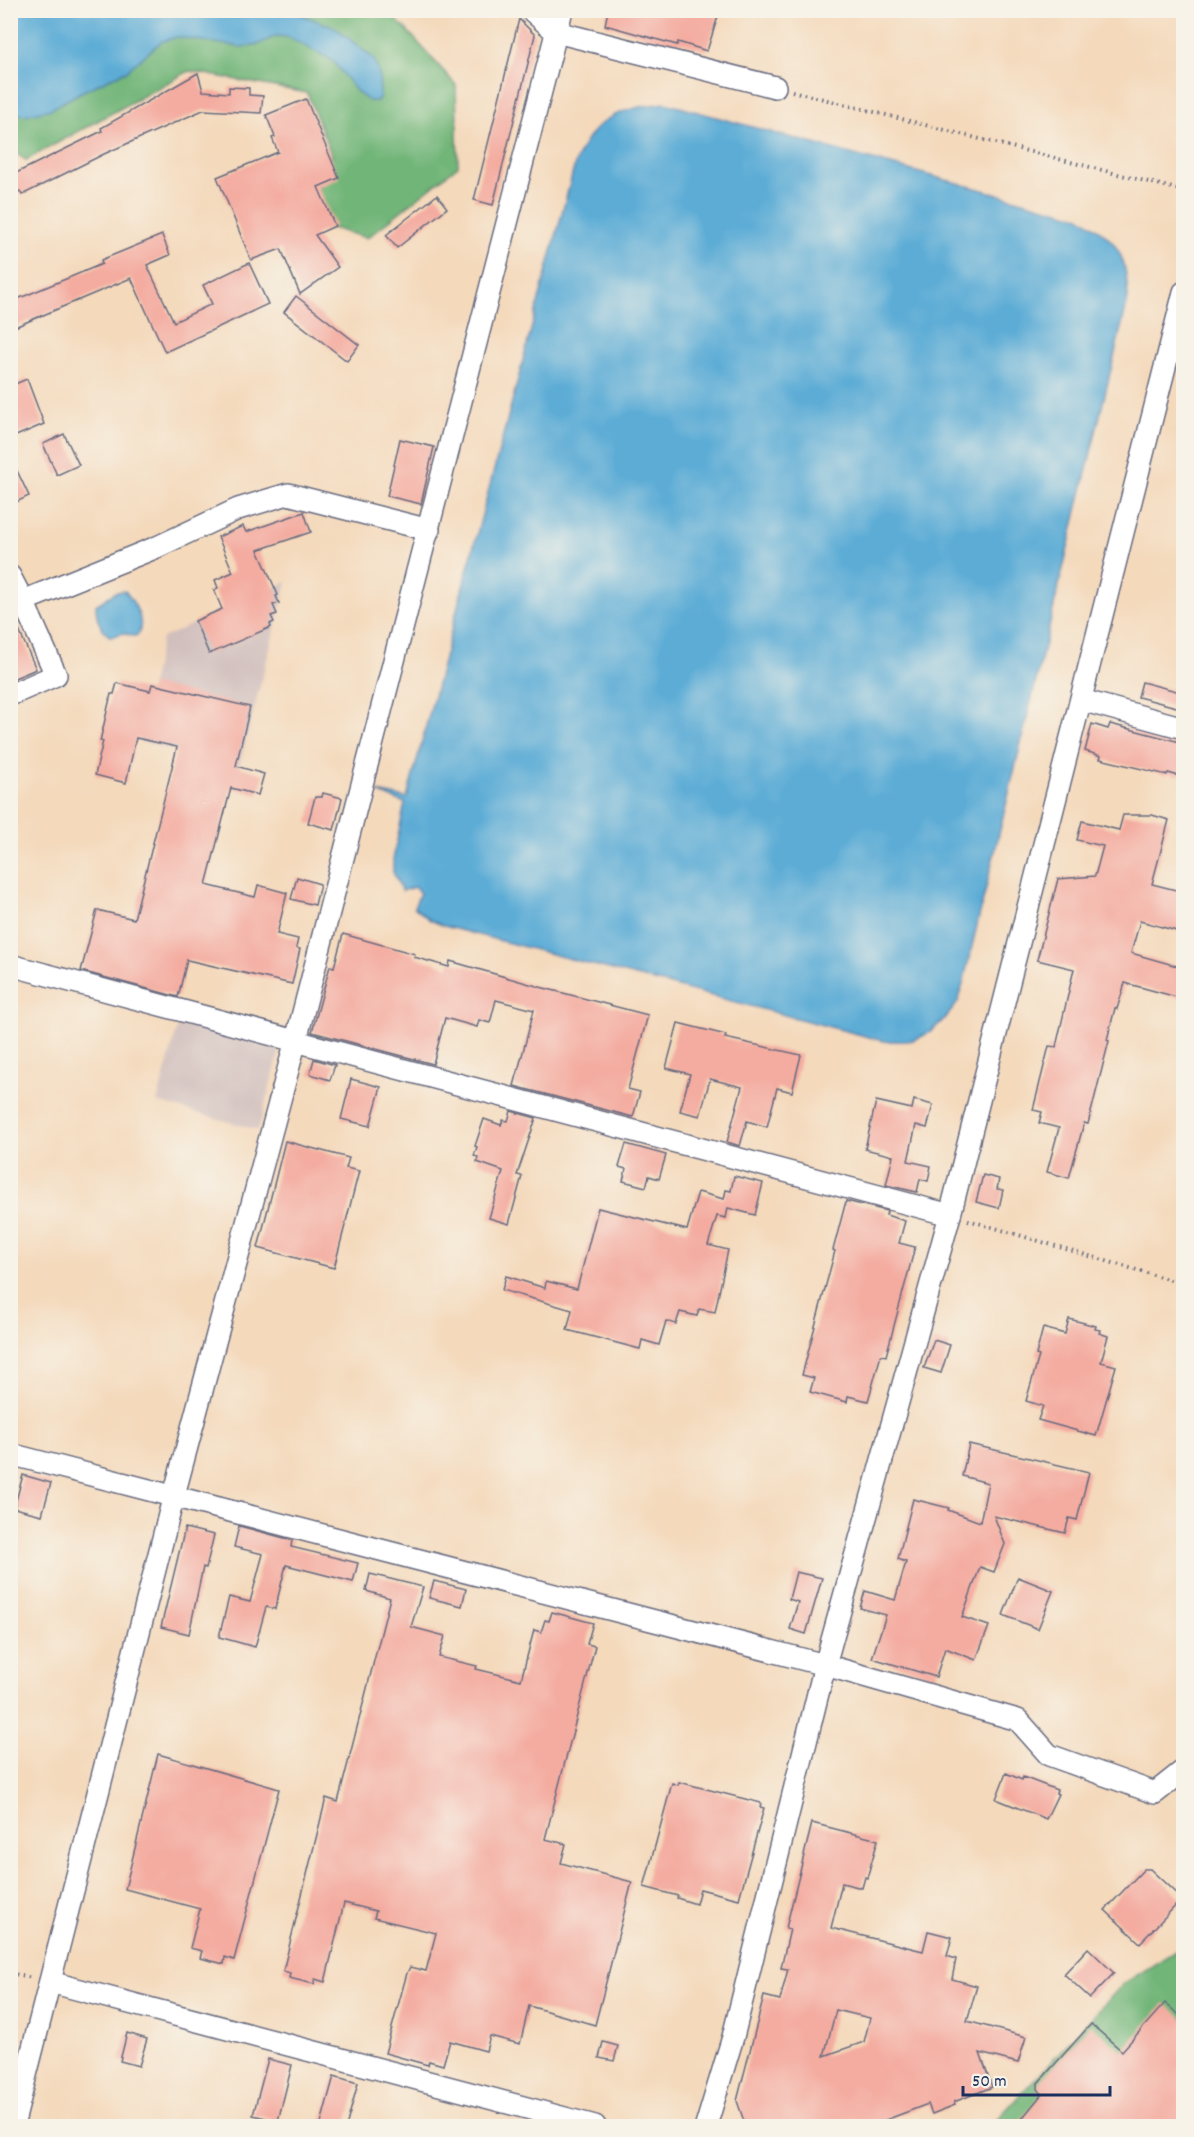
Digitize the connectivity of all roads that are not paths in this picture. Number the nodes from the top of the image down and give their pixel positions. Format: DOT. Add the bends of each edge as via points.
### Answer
graph roads {
  1 [pos="531,10"];
  2 [pos="562,10"];
  3 [pos="556,32"];
  4 [pos="776,87"];
  5 [pos="1184,292"];
  6 [pos="429,530"];
  7 [pos="10,576"];
  8 [pos="23,602"];
  9 [pos="10,695"];
  10 [pos="1081,699"];
  11 [pos="1184,728"];
  12 [pos="10,965"];
  13 [pos="296,1040"];
  14 [pos="950,1215"];
  15 [pos="10,1454"];
  16 [pos="174,1495"];
  17 [pos="825,1665"];
  18 [pos="1184,1770"];
  19 [pos="50,1982"];
  20 [pos="13,2127"];
  21 [pos="595,2127"];
  22 [pos="706,2127"];
  1 -- 3 [label="street"];
  2 -- 3 [label="street"];
  3 -- 4 [label="street"];
  3 -- 6 [label="street"];
  5 -- 10 [label="street"];
  6 -- 8 [label="street" via="288,494 238,509"];
  6 -- 13 [label="street"];
  7 -- 8 [label="street"];
  8 -- 9 [label="street" via="56,675"];
  10 -- 11 [label="street"];
  10 -- 14 [label="street"];
  12 -- 13 [label="street"];
  13 -- 14 [label="street"];
  13 -- 16 [label="street"];
  14 -- 17 [label="street"];
  15 -- 16 [label="street"];
  16 -- 17 [label="street"];
  16 -- 19 [label="street"];
  17 -- 18 [label="street" via="1018,1720 1048,1755 1155,1793"];
  17 -- 22 [label="street" via="734,2037"];
  19 -- 20 [label="street"];
  19 -- 21 [label="street"];
}
